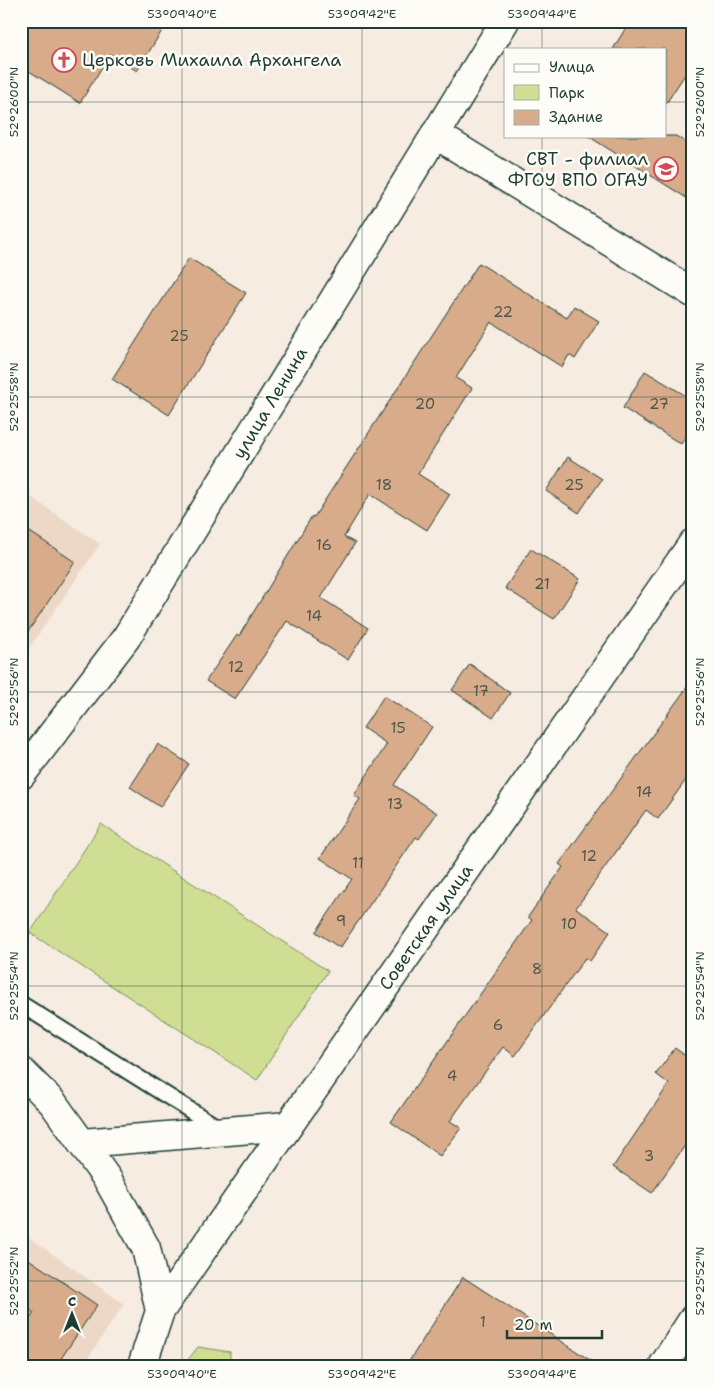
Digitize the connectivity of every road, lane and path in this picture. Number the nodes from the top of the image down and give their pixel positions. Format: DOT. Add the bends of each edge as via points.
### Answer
graph roads {
  1 [pos="505,21"];
  2 [pos="435,134"];
  3 [pos="693,293"];
  4 [pos="693,543"];
  5 [pos="21,775"];
  6 [pos="21,1004"];
  7 [pos="21,1071"];
  8 [pos="288,1126"];
  9 [pos="224,1132"];
  10 [pos="82,1143"];
  11 [pos="160,1311"];
  12 [pos="693,1319"];
  13 [pos="142,1366"];
  14 [pos="663,1366"];
  1 -- 2 [label="street, улица Ленина"];
  2 -- 3 [label="street"];
  2 -- 5 [label="street, улица Ленина" via="126,638"];
  4 -- 8 [label="street, Советская улица"];
  6 -- 9 [label="lane"];
  7 -- 10 [label="street" via="53,1103"];
  8 -- 9 [label="street"];
  8 -- 11 [label="street, Советская улица"];
  9 -- 10 [label="street"];
  10 -- 11 [label="street" via="108,1180 146,1248"];
  11 -- 13 [label="street"];
  12 -- 14 [label="street"];
}
